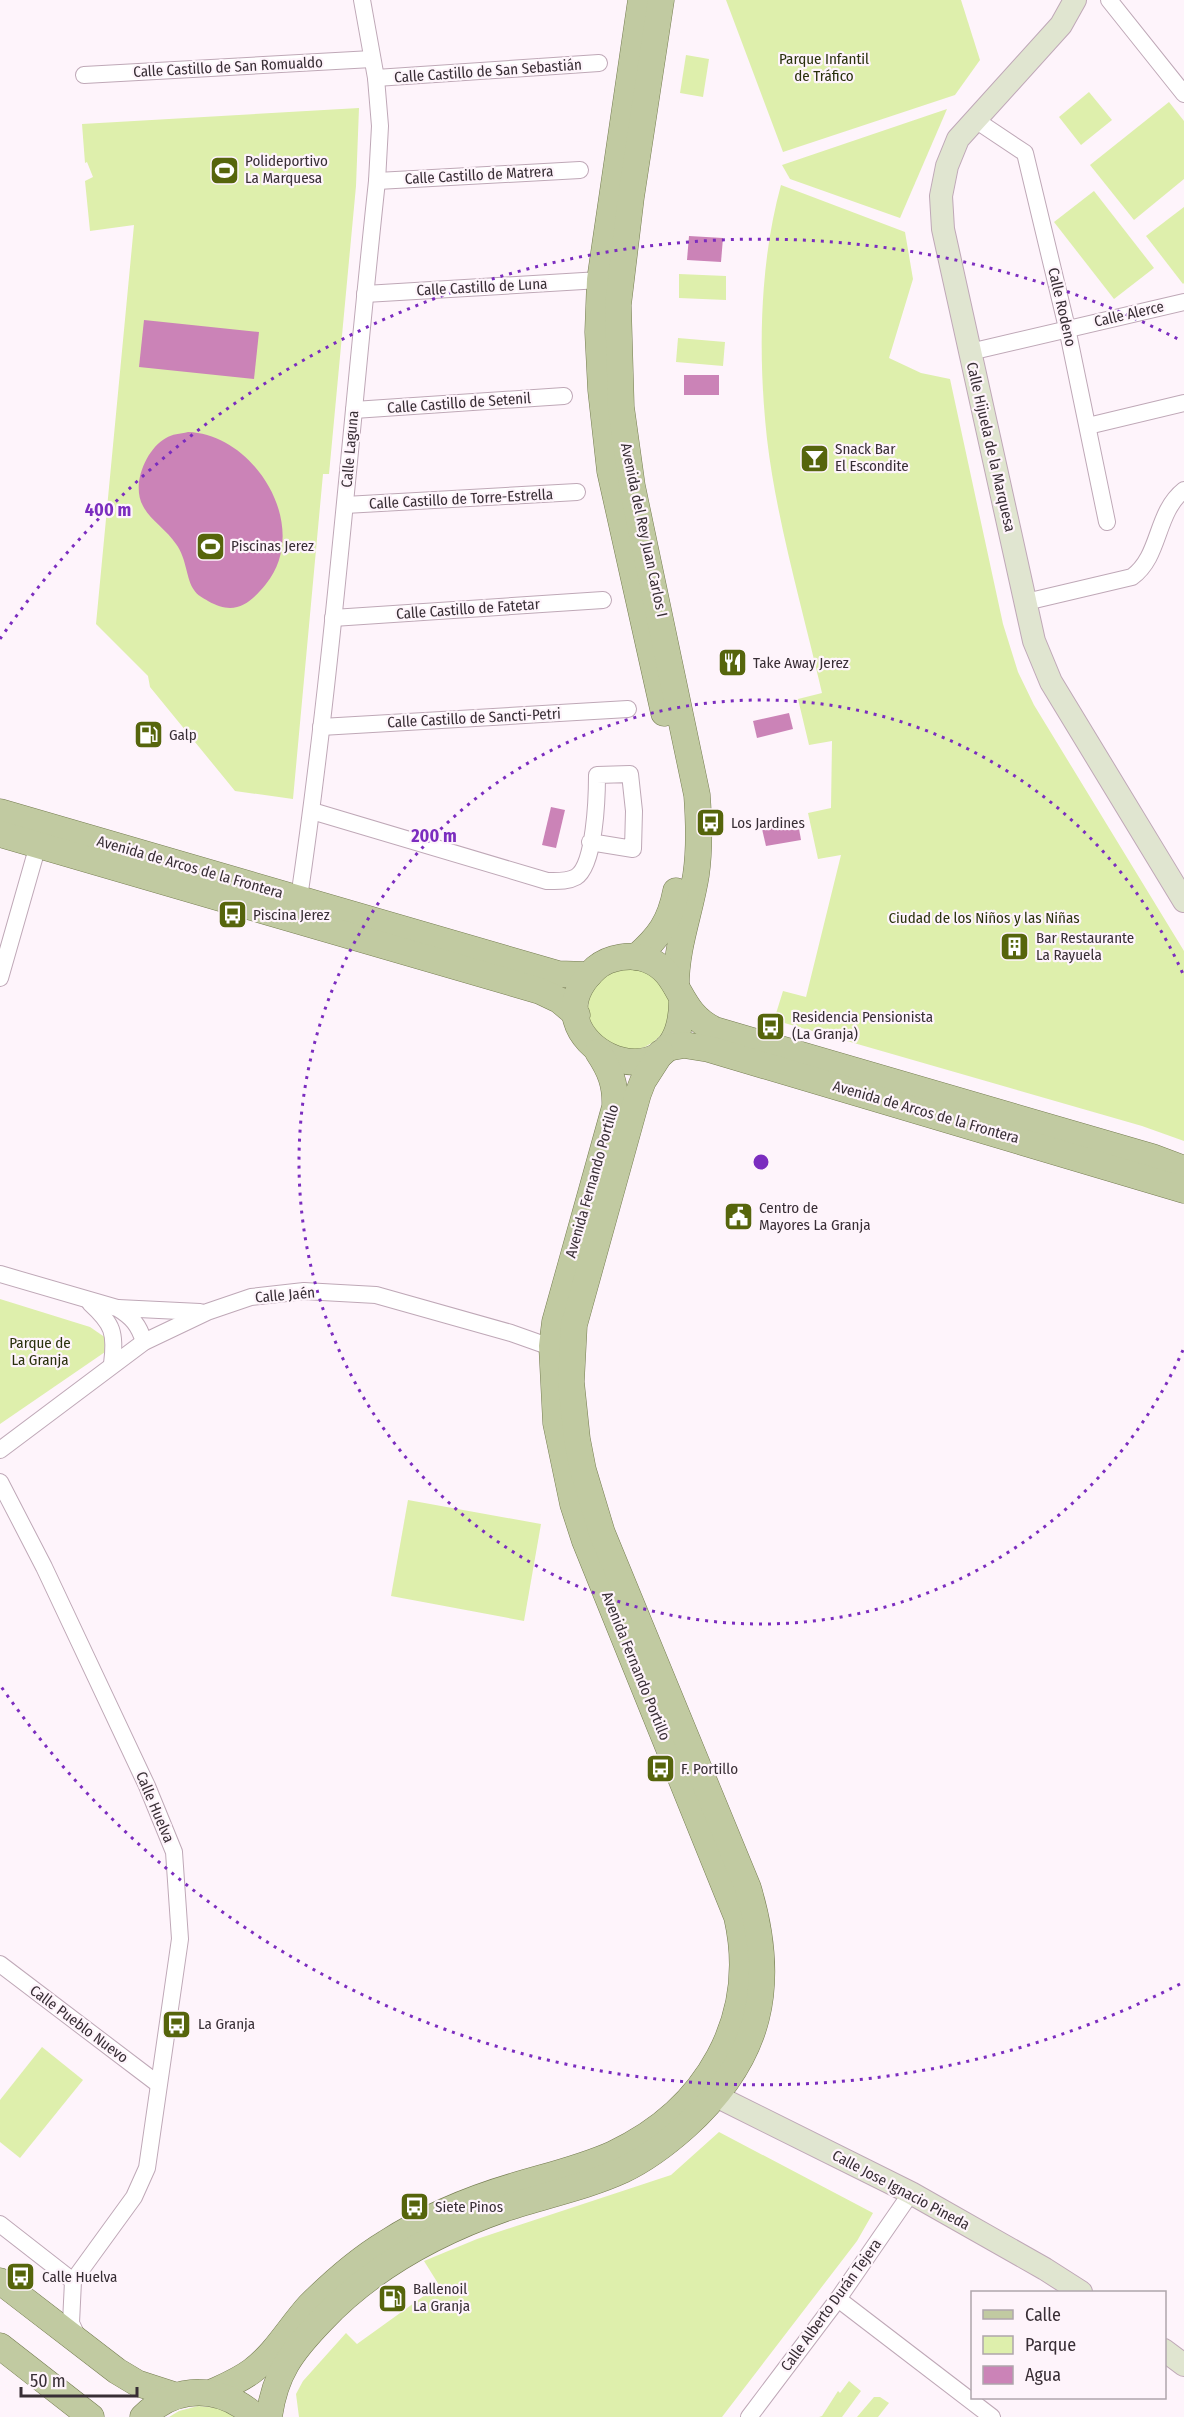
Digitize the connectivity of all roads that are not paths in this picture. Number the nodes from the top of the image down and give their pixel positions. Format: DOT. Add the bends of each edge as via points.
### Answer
graph roads {
  1 [pos="362,0"];
  2 [pos="641,0"];
  3 [pos="661,0"];
  4 [pos="1075,0"];
  5 [pos="1109,0"];
  6 [pos="372,59"];
  7 [pos="599,63"];
  8 [pos="84,75"];
  9 [pos="376,78"];
  10 [pos="1184,93"];
  11 [pos="974,119"];
  12 [pos="580,170"];
  13 [pos="377,181"];
  14 [pos="600,280"];
  15 [pos="365,294"];
  16 [pos="1184,302"];
  17 [pos="1067,328"];
  18 [pos="970,352"];
  19 [pos="564,396"];
  20 [pos="1184,403"];
  21 [pos="354,410"];
  22 [pos="1088,426"];
  23 [pos="1184,490"];
  24 [pos="577,492"];
  25 [pos="345,505"];
  26 [pos="1107,522"];
  27 [pos="603,600"];
  28 [pos="1026,602"];
  29 [pos="333,618"];
  30 [pos="628,709"];
  31 [pos="321,727"];
  32 [pos="312,811"];
  33 [pos="0,812"];
  34 [pos="0,834"];
  35 [pos="590,842"];
  36 [pos="38,845"];
  37 [pos="299,898"];
  38 [pos="1184,901"];
  39 [pos="636,957"];
  40 [pos="589,975"];
  41 [pos="0,978"];
  42 [pos="679,993"];
  43 [pos="577,1015"];
  44 [pos="664,1050"];
  45 [pos="598,1052"];
  46 [pos="1184,1169"];
  47 [pos="1184,1190"];
  48 [pos="0,1274"];
  49 [pos="207,1312"];
  50 [pos="113,1314"];
  51 [pos="144,1342"];
  52 [pos="561,1351"];
  53 [pos="112,1364"];
  54 [pos="0,1450"];
  55 [pos="0,1482"];
  56 [pos="0,1964"];
  57 [pos="158,2084"];
  58 [pos="716,2096"];
  59 [pos="911,2193"];
  60 [pos="0,2224"];
  61 [pos="0,2281"];
  62 [pos="73,2281"];
  63 [pos="1080,2291"];
  64 [pos="838,2299"];
  65 [pos="81,2344"];
  66 [pos="0,2346"];
  67 [pos="1166,2352"];
  68 [pos="1184,2365"];
  69 [pos="213,2392"];
  70 [pos="174,2395"];
  71 [pos="91,2417"];
  72 [pos="142,2417"];
  73 [pos="256,2417"];
  74 [pos="269,2417"];
  75 [pos="749,2417"];
  76 [pos="992,2417"];
  1 -- 6 [label="street, Calle Laguna"];
  2 -- 14 [label="main road, Avenida del Rey Juan Carlos I"];
  3 -- 42 [label="main road, Avenida del Rey Juan Carlos I" via="618,311 621,407 632,486 697,795 695,876 676,960"];
  4 -- 11 [label="street, Calle Hijuela de la Marquesa" via="1061,25"];
  5 -- 10 [label="street"];
  6 -- 8 [label="street, Calle Castillo de San Romualdo"];
  6 -- 9 [label="street, Calle Laguna"];
  7 -- 9 [label="street, Calle Castillo de San Sebastián"];
  9 -- 13 [label="street, Calle Laguna" via="380,126"];
  11 -- 17 [label="street, Calle Rodeno" via="1025,153"];
  11 -- 18 [label="street, Calle Hijuela de la Marquesa" via="946,166 940,196 943,229"];
  12 -- 13 [label="street, Calle Castillo de Matrera"];
  13 -- 15 [label="street, Calle Laguna"];
  14 -- 15 [label="street, Calle Castillo de Luna"];
  14 -- 39 [label="main road, Avenida del Rey Juan Carlos I" via="601,390 610,471 678,773 682,820 681,866 673,907 658,937"];
  15 -- 21 [label="street, Calle Laguna"];
  16 -- 17 [label="street, Calle Alerce"];
  17 -- 18 [label="street, Calle Alerce"];
  17 -- 22 [label="street, Calle Rodeno"];
  18 -- 28 [label="street, Calle Hijuela de la Marquesa"];
  19 -- 21 [label="street, Calle Castillo de Setenil"];
  20 -- 22 [label="street"];
  21 -- 25 [label="street, Calle Laguna"];
  22 -- 26 [label="street, Calle Rodeno"];
  23 -- 28 [label="street" via="1166,510 1146,567 1132,577"];
  24 -- 25 [label="street, Calle Castillo de Torre-Estrella"];
  25 -- 29 [label="street, Calle Laguna"];
  27 -- 29 [label="street, Calle Castillo de Fatetar"];
  28 -- 38 [label="street, Calle Hijuela de la Marquesa" via="1034,641 1051,682"];
  29 -- 31 [label="street, Calle Laguna"];
  30 -- 31 [label="street, Calle Castillo de Sancti-Petri"];
  31 -- 32 [label="street, Calle Laguna"];
  32 -- 35 [label="street" via="548,881 577,876 585,866"];
  32 -- 37 [label="street, Calle Laguna"];
  33 -- 37 [label="main road, Avenida de Arcos de la Frontera"];
  34 -- 36 [label="main road, Avenida de Arcos de la Frontera"];
  35 -- 35 [label="street" via="633,849 630,774 597,775 596,815"];
  36 -- 41 [label="street"];
  36 -- 43 [label="main road, Avenida de Arcos de la Frontera" via="540,992 559,1000"];
  37 -- 40 [label="main road, Avenida de Arcos de la Frontera" via="558,974"];
  39 -- 40 [label="main road" via="615,958"];
  39 -- 42 [label="main road, Avenida de Arcos de la Frontera" via="663,968"];
  40 -- 43 [label="main road" via="580,989"];
  42 -- 44 [label="main road" via="682,1019"];
  42 -- 46 [label="main road, Avenida de Arcos de la Frontera" via="690,1014 715,1030"];
  43 -- 45 [label="main road" via="587,1041"];
  44 -- 45 [label="main road, Avenida de Arcos de la Frontera" via="649,1059 624,1062"];
  44 -- 47 [label="main road, Avenida de Arcos de la Frontera" via="684,1045 709,1049"];
  44 -- 52 [label="main road, Avenida Fernando Portillo" via="638,1094"];
  45 -- 52 [label="main road, Avenida Fernando Portillo" via="616,1090 615,1107 563,1286"];
  48 -- 50 [label="street" via="87,1300"];
  49 -- 50 [label="street"];
  49 -- 51 [label="street, Calle Jaén"];
  49 -- 52 [label="street, Calle Jaén" via="251,1297 304,1291 376,1295"];
  50 -- 51 [label="street"];
  50 -- 53 [label="street"];
  51 -- 53 [label="street, Calle Jaén"];
  52 -- 58 [label="main road, Avenida Fernando Portillo" via="591,1502 748,1888 761,1939 763,1969 755,2023 740,2060"];
  52 -- 69 [label="main road, Avenida Fernando Portillo" via="556,1423 576,1514 738,1917 744,1959 735,2024 712,2070 678,2107 634,2142 586,2164 469,2202 385,2243 308,2307 254,2370"];
  53 -- 54 [label="street, Calle Jaén"];
  55 -- 57 [label="street, Calle Huelva" via="54,1587 174,1852 180,1939"];
  56 -- 57 [label="street, Calle Pueblo Nuevo"];
  57 -- 62 [label="street, Calle Huelva" via="147,2168 134,2197"];
  58 -- 59 [label="street, Calle Jose Ignacio Pineda"];
  58 -- 74 [label="main road, Avenida Fernando Portillo" via="674,2136 624,2169 446,2232 375,2273 329,2312 287,2361 276,2382"];
  59 -- 63 [label="street, Calle Jose Ignacio Pineda"];
  59 -- 64 [label="street, Calle Alberto Durán Tejera"];
  60 -- 62 [label="street"];
  61 -- 65 [label="main road"];
  62 -- 65 [label="street" via="71,2323"];
  64 -- 75 [label="street, Calle Alberto Durán Tejera"];
  64 -- 76 [label="street"];
  65 -- 70 [label="main road" via="137,2383"];
  66 -- 71 [label="main road"];
  67 -- 68 [label="street"];
  69 -- 70 [label="main road"];
  69 -- 73 [label="main road" via="230,2398"];
  70 -- 72 [label="main road"];
}
